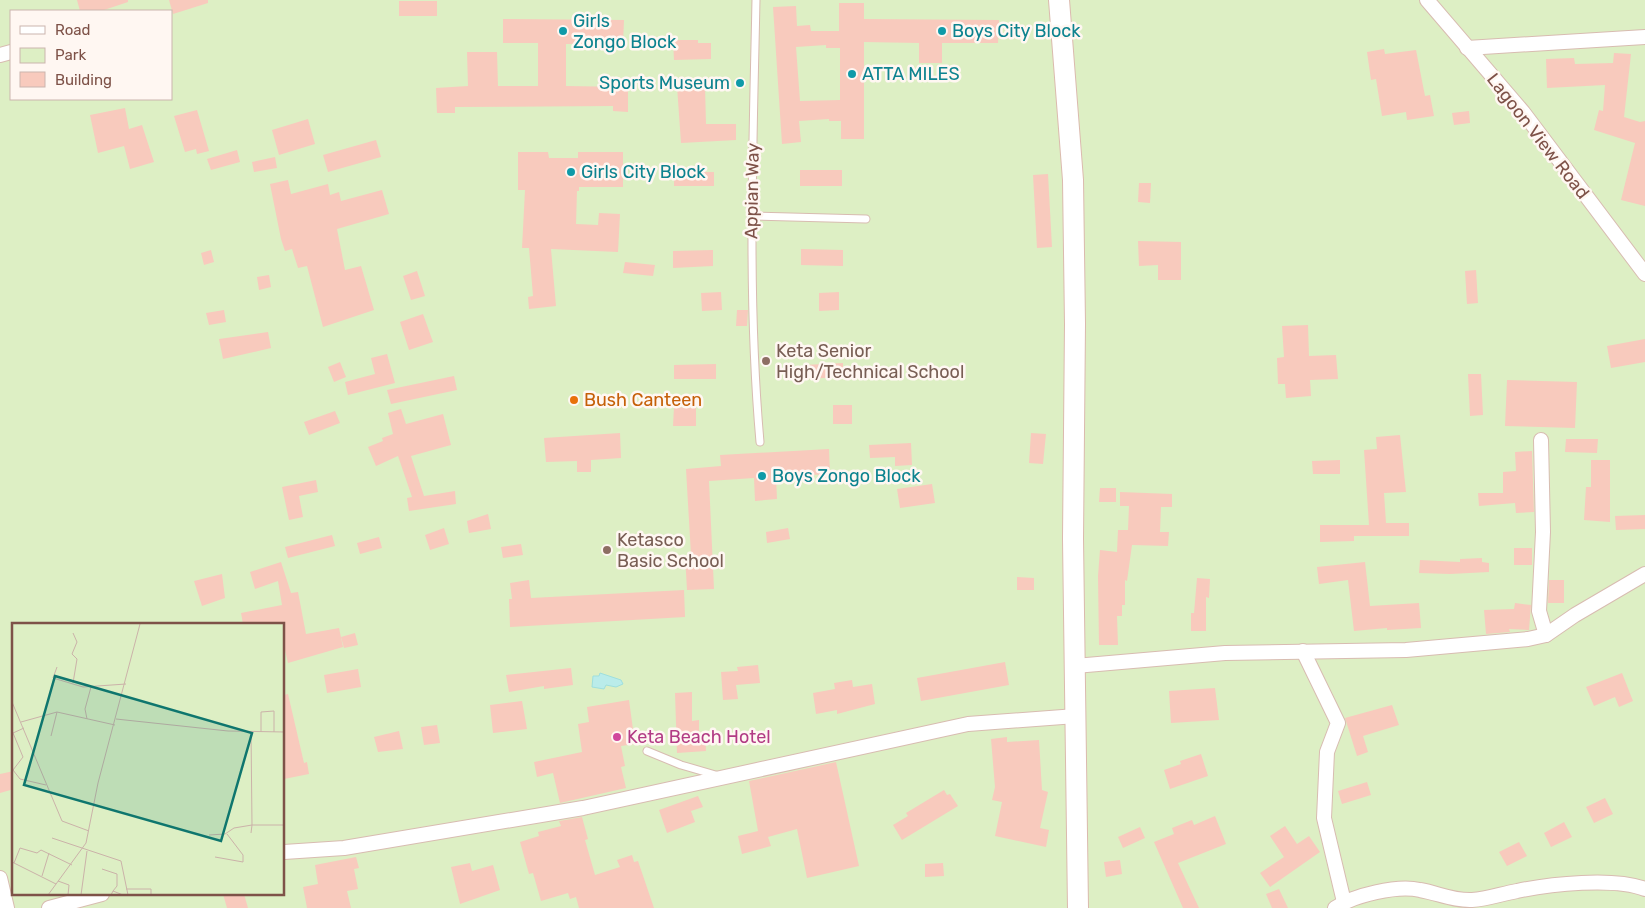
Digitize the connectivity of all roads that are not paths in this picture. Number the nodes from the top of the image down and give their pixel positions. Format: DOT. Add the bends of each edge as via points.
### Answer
graph roads {
  1 [pos="756,0"];
  2 [pos="1059,0"];
  3 [pos="1427,0"];
  4 [pos="1645,36"];
  5 [pos="1467,48"];
  6 [pos="751,216"];
  7 [pos="866,220"];
  8 [pos="1645,274"];
  9 [pos="1541,440"];
  10 [pos="760,442"];
  11 [pos="1645,574"];
  12 [pos="1546,634"];
  13 [pos="1303,651"];
  14 [pos="1075,666"];
  15 [pos="1076,716"];
  16 [pos="647,751"];
  17 [pos="721,777"];
  18 [pos="285,852"];
  19 [pos="0,878"];
  20 [pos="1645,889"];
  21 [pos="94,896"];
  22 [pos="1490,903"];
  23 [pos="1340,905"];
  24 [pos="7,908"];
  25 [pos="49,908"];
  26 [pos="1078,908"];
  1 -- 6 [label="lane, Appian Way"];
  2 -- 14 [label="main road" via="1073,180"];
  3 -- 5 [label="street, Lagoon View Road"];
  4 -- 5 [label="street"];
  5 -- 8 [label="street, Lagoon View Road" via="1523,112"];
  6 -- 7 [label="lane"];
  6 -- 10 [label="lane, Appian Way" via="755,382"];
  9 -- 12 [label="street" via="1543,532 1539,611"];
  11 -- 12 [label="street"];
  12 -- 13 [label="street" via="1496,643 1406,650"];
  13 -- 14 [label="street" via="1225,653"];
  13 -- 23 [label="street" via="1338,723 1327,752 1324,818"];
  14 -- 15 [label="main road"];
  15 -- 17 [label="street" via="968,724"];
  15 -- 26 [label="main road"];
  16 -- 17 [label="lane"];
  17 -- 18 [label="street" via="583,808 344,848"];
  19 -- 24 [label="street"];
  20 -- 22 [label="street" via="1618,882 1534,888"];
  21 -- 25 [label="street"];
  22 -- 23 [label="street" via="1401,889"];
}
